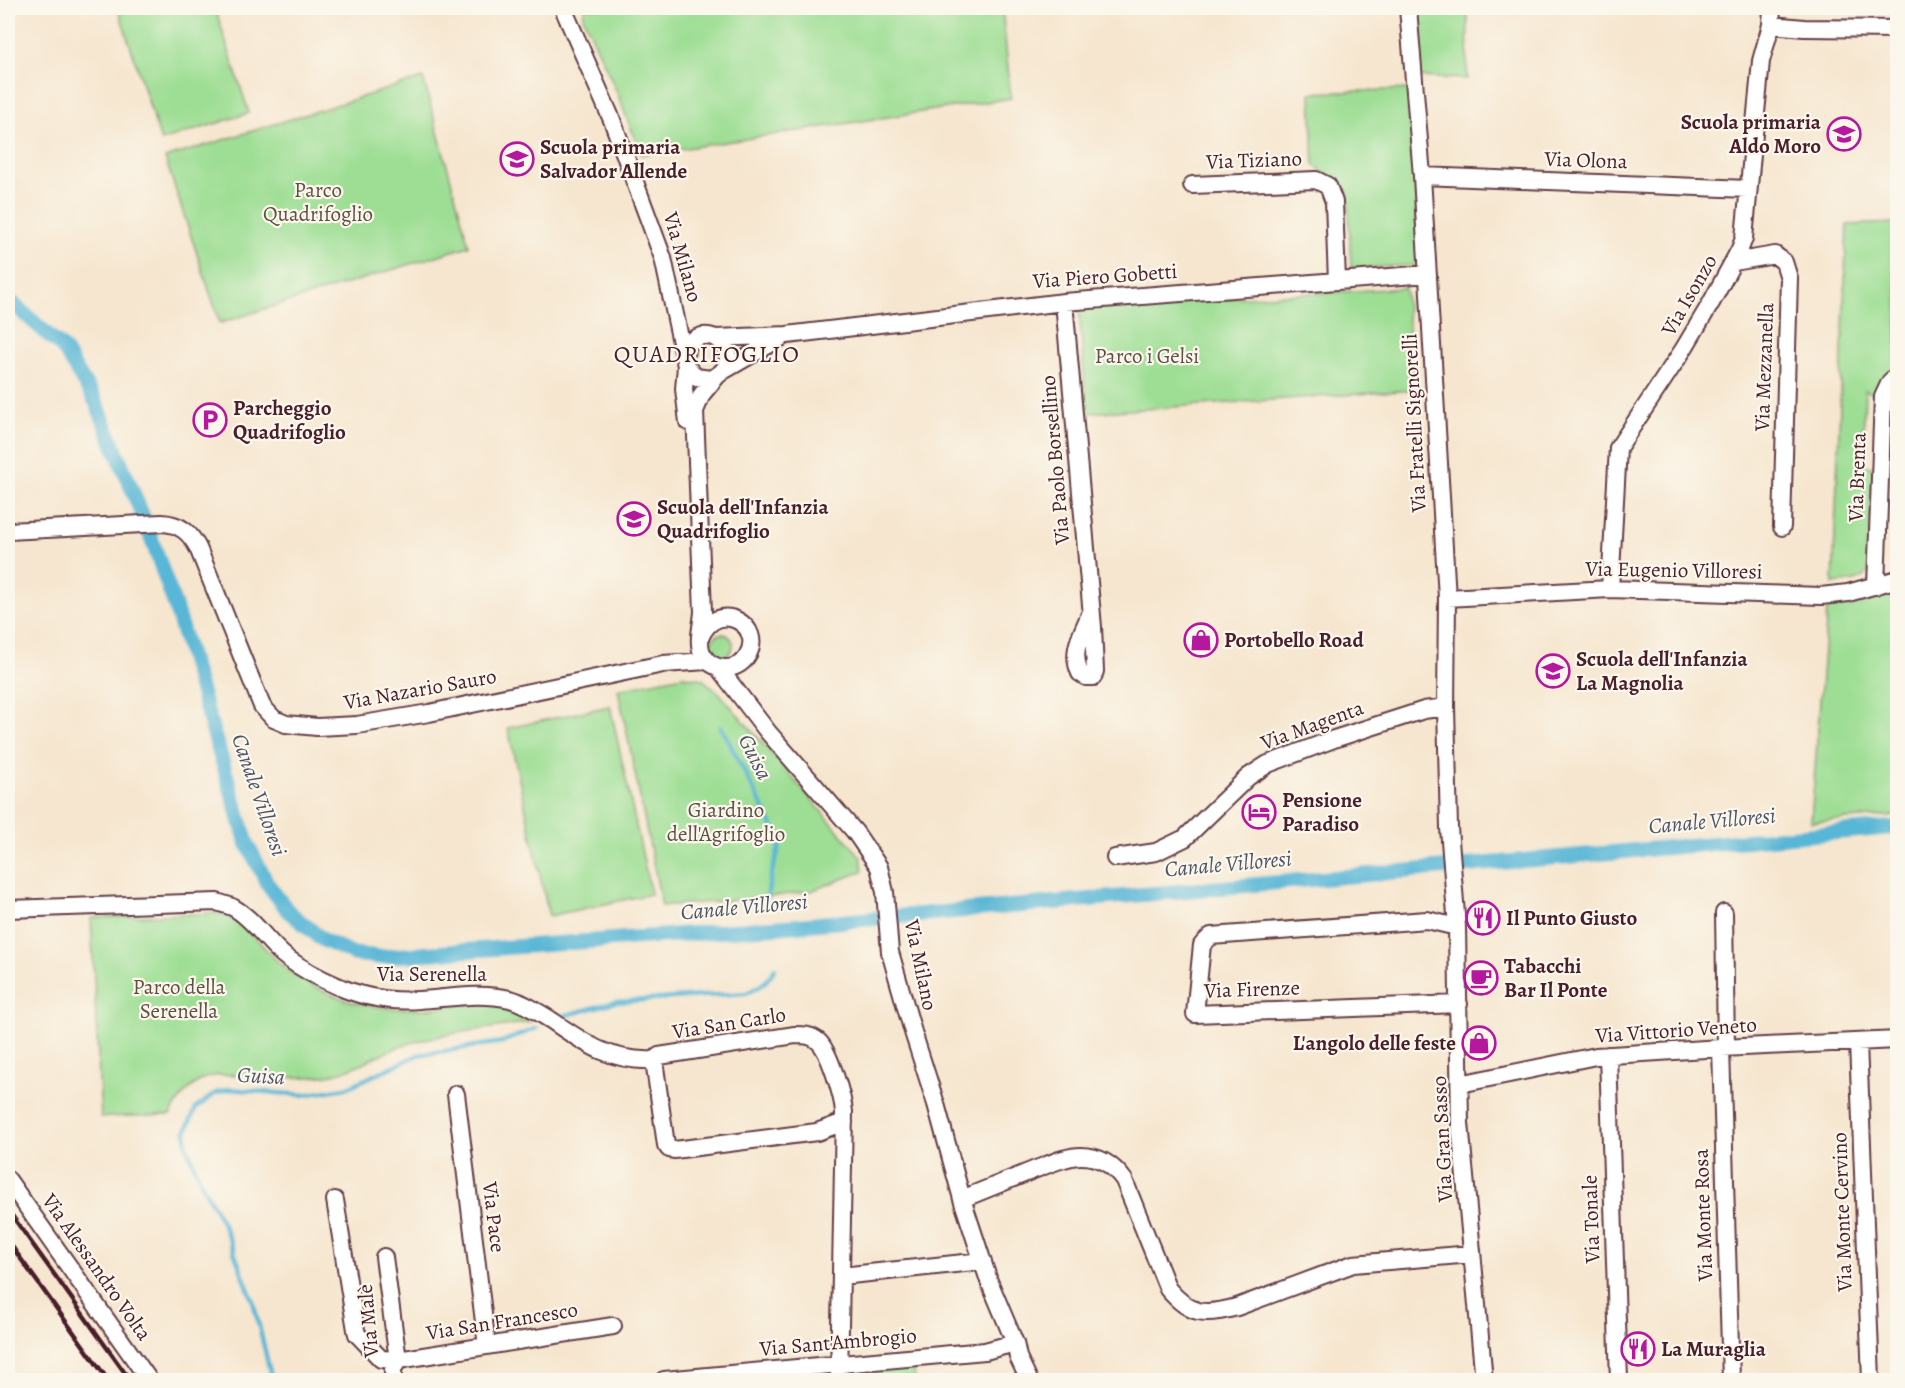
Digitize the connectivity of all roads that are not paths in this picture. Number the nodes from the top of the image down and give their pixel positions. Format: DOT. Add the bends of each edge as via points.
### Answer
graph roads {
  1 [pos="563,8"];
  2 [pos="1408,8"];
  3 [pos="1772,8"];
  4 [pos="1771,25"];
  5 [pos="1898,29"];
  6 [pos="1422,176"];
  7 [pos="1192,185"];
  8 [pos="1748,189"];
  9 [pos="1734,262"];
  10 [pos="1428,274"];
  11 [pos="1337,281"];
  12 [pos="1064,302"];
  13 [pos="678,320"];
  14 [pos="787,335"];
  15 [pos="716,338"];
  16 [pos="693,340"];
  17 [pos="685,361"];
  18 [pos="720,374"];
  19 [pos="1898,374"];
  20 [pos="696,460"];
  21 [pos="1782,527"];
  22 [pos="8,531"];
  23 [pos="701,557"];
  24 [pos="1898,579"];
  25 [pos="1876,586"];
  26 [pos="1610,589"];
  27 [pos="1447,598"];
  28 [pos="1090,614"];
  29 [pos="728,618"];
  30 [pos="700,641"];
  31 [pos="746,659"];
  32 [pos="663,664"];
  33 [pos="713,664"];
  34 [pos="1446,707"];
  35 [pos="755,712"];
  36 [pos="1115,858"];
  37 [pos="1454,895"];
  38 [pos="8,909"];
  39 [pos="1724,913"];
  40 [pos="1457,927"];
  41 [pos="1459,1004"];
  42 [pos="1898,1040"];
  43 [pos="1858,1042"];
  44 [pos="1723,1048"];
  45 [pos="1608,1055"];
  46 [pos="654,1060"];
  47 [pos="1460,1084"];
  48 [pos="456,1095"];
  49 [pos="844,1131"];
  50 [pos="8,1180"];
  51 [pos="962,1199"];
  52 [pos="335,1200"];
  53 [pos="1472,1254"];
  54 [pos="384,1257"];
  55 [pos="983,1261"];
  56 [pos="841,1276"];
  57 [pos="613,1326"];
  58 [pos="1015,1344"];
  59 [pos="487,1346"];
  60 [pos="398,1360"];
  61 [pos="839,1373"];
  62 [pos="149,1380"];
  63 [pos="393,1380"];
  64 [pos="664,1380"];
  65 [pos="1029,1380"];
  66 [pos="1484,1380"];
  67 [pos="1619,1380"];
  68 [pos="1731,1380"];
  69 [pos="1871,1380"];
  1 -- 13 [label="street, Via Milano" via="644,205 663,258"];
  2 -- 6 [label="street, Via Fratelli Signorelli"];
  3 -- 4 [label="street, Via Isonzo"];
  4 -- 5 [label="street"];
  4 -- 8 [label="street, Via Isonzo" via="1761,61"];
  6 -- 8 [label="street, Via Olona"];
  6 -- 10 [label="street, Via Fratelli Signorelli"];
  7 -- 11 [label="street, Via Tiziano" via="1316,180 1328,186 1334,202"];
  8 -- 9 [label="street, Via Isonzo" via="1744,238"];
  9 -- 21 [label="street, Via Mezzanella" via="1775,255 1784,262 1789,278"];
  9 -- 26 [label="street, Via Isonzo" via="1683,350 1618,448"];
  10 -- 11 [label="street, Via Piero Gobetti"];
  10 -- 27 [label="street, Via Fratelli Signorelli"];
  11 -- 12 [label="street, Via Piero Gobetti"];
  12 -- 14 [label="street, Via Piero Gobetti"];
  12 -- 28 [label="street, Via Paolo Borsellino"];
  13 -- 16 [label="street, Via Milano"];
  13 -- 17 [label="street, Via Milano"];
  14 -- 15 [label="street, Via Piero Gobetti"];
  14 -- 18 [label="street, Via Piero Gobetti"];
  15 -- 16 [label="street" via="704,336"];
  15 -- 18 [label="street" via="725,347 728,359"];
  16 -- 17 [label="street" via="687,347"];
  17 -- 18 [label="street" via="696,377 710,379"];
  17 -- 20 [label="street, Via Milano" via="684,389"];
  18 -- 20 [label="street, Via Milano" via="697,402"];
  19 -- 25 [label="street, Via Brenta" via="1890,382 1882,406"];
  20 -- 23 [label="street, Via Milano"];
  22 -- 32 [label="street, Via Nazario Sauro" via="162,524 181,527 198,548 262,706 274,719 286,724 317,727 372,723"];
  23 -- 29 [label="street, Via Milano" via="713,598"];
  23 -- 30 [label="street, Via Milano"];
  24 -- 25 [label="street, Via Eugenio Villoresi"];
  25 -- 26 [label="street, Via Eugenio Villoresi" via="1821,596"];
  26 -- 27 [label="street, Via Eugenio Villoresi"];
  27 -- 34 [label="street, Via Fratelli Signorelli"];
  29 -- 30 [label="street" via="708,624"];
  29 -- 31 [label="street" via="749,631 751,648"];
  30 -- 32 [label="street, Via Nazario Sauro"];
  30 -- 33 [label="street"];
  31 -- 33 [label="street" via="733,668"];
  31 -- 35 [label="street, Via Milano" via="743,676"];
  32 -- 33 [label="street, Via Nazario Sauro"];
  33 -- 35 [label="street, Via Milano"];
  34 -- 36 [label="street, Via Magenta" via="1424,710 1274,761 1248,777 1185,838 1156,852"];
  34 -- 37 [label="street, Via Fratelli Signorelli"];
  35 -- 51 [label="street, Via Milano" via="867,847 879,867 890,952"];
  37 -- 40 [label="street, Via Gran Sasso"];
  38 -- 46 [label="street, Via Serenella" via="217,902 246,918 286,957 335,986 390,1000 490,995 513,1000 598,1050 623,1059"];
  39 -- 44 [label="street, Via Monte Rosa"];
  40 -- 41 [label="street, Via Gran Sasso"];
  40 -- 41 [label="street, Via Firenze" via="1427,920 1211,936 1202,945 1194,1014"];
  41 -- 47 [label="street, Via Gran Sasso"];
  42 -- 43 [label="street, Via Vittorio Veneto"];
  43 -- 44 [label="street, Via Vittorio Veneto"];
  43 -- 69 [label="street, Via Monte Cervino"];
  44 -- 45 [label="street, Via Vittorio Veneto"];
  44 -- 68 [label="street, Via Monte Rosa"];
  45 -- 47 [label="street, Via Vittorio Veneto"];
  45 -- 67 [label="street, Via Tonale"];
  46 -- 49 [label="street, Via San Carlo" via="659,1056 808,1035 823,1046 843,1102"];
  46 -- 49 [label="street, Via San Carlo" via="669,1149"];
  47 -- 53 [label="street, Via Gran Sasso"];
  48 -- 59 [label="street, Via Pace"];
  49 -- 56 [label="street, Via San Carlo"];
  50 -- 62 [label="street, Via Alessandro Volta"];
  51 -- 53 [label="street" via="1062,1160 1080,1156 1107,1163 1124,1180 1168,1289 1190,1310 1203,1312 1237,1307 1363,1262"];
  51 -- 55 [label="street, Via Milano"];
  52 -- 60 [label="street" via="357,1334 381,1359"];
  53 -- 66 [label="street, Via Gran Sasso"];
  54 -- 60 [label="street, Via Malè"];
  55 -- 56 [label="street"];
  55 -- 58 [label="street, Via Milano"];
  56 -- 61 [label="street, Via San Carlo"];
  57 -- 59 [label="street, Via San Francesco"];
  58 -- 61 [label="street, Via Sant'Ambrogio"];
  58 -- 65 [label="street, Via Milano"];
  59 -- 60 [label="street, Via San Francesco"];
  60 -- 63 [label="street, Via Malè"];
  61 -- 64 [label="street, Via Sant'Ambrogio"];
}
